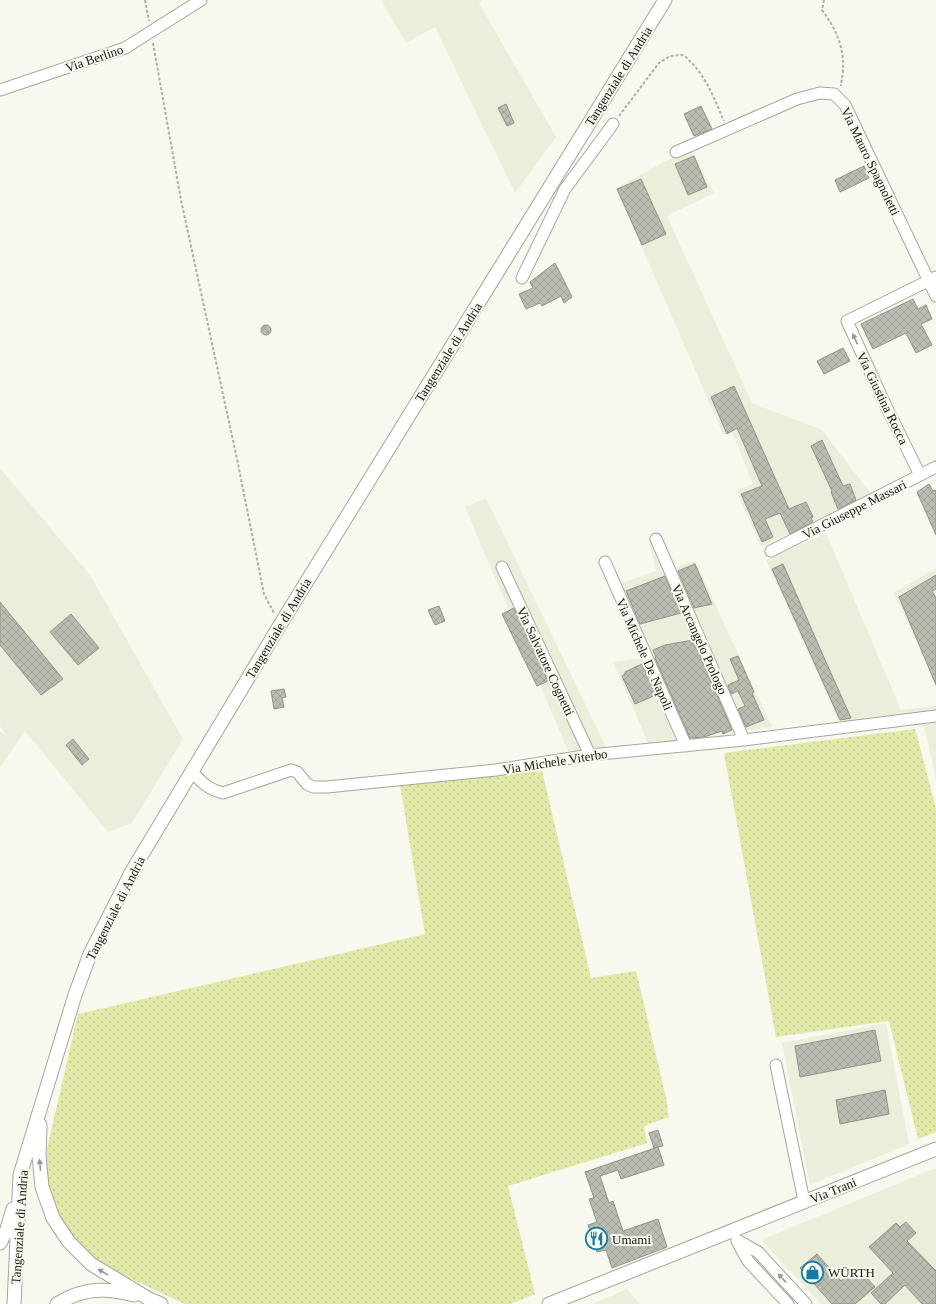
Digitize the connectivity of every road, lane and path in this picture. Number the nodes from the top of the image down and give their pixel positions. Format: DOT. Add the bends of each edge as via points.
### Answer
graph roads {
  1 [pos="144,0"];
  2 [pos="201,0"];
  3 [pos="665,0"];
  4 [pos="824,0"];
  5 [pos="151,31"];
  6 [pos="0,90"];
  7 [pos="845,105"];
  8 [pos="614,124"];
  9 [pos="727,129"];
  10 [pos="676,152"];
  11 [pos="549,188"];
  12 [pos="565,189"];
  13 [pos="522,278"];
  14 [pos="932,279"];
  15 [pos="936,296"];
  16 [pos="936,467"];
  17 [pos="920,475"];
  18 [pos="656,539"];
  19 [pos="771,551"];
  20 [pos="604,562"];
  21 [pos="502,567"];
  22 [pos="280,625"];
  23 [pos="936,716"];
  24 [pos="744,740"];
  25 [pos="686,746"];
  26 [pos="590,755"];
  27 [pos="191,771"];
  28 [pos="776,1065"];
  29 [pos="47,1084"];
  30 [pos="936,1149"];
  31 [pos="20,1188"];
  32 [pos="804,1201"];
  33 [pos="733,1236"];
  34 [pos="0,1244"];
  35 [pos="155,1301"];
  36 [pos="14,1304"];
  37 [pos="57,1304"];
  38 [pos="549,1304"];
  39 [pos="788,1304"];
  40 [pos="806,1304"];
  1 -- 5 [label="path"];
  2 -- 5 [label="street, Via Berlino"];
  3 -- 11 [label="main road, Tangenziale di Andria"];
  4 -- 7 [label="path" via="822,10 837,32 841,47 841,83"];
  5 -- 6 [label="street, Via Berlino" via="125,48"];
  5 -- 22 [label="path" via="181,200 264,594"];
  7 -- 9 [label="street, Via Mauro Spagnoletti" via="834,94 820,93 797,99"];
  7 -- 14 [label="street, Via Mauro Spagnoletti"];
  8 -- 9 [label="path" via="659,63 670,56 683,55 691,61 708,84"];
  8 -- 12 [label="street"];
  9 -- 10 [label="street, Via Mauro Spagnoletti"];
  11 -- 12 [label="street"];
  11 -- 22 [label="main road, Tangenziale di Andria"];
  12 -- 13 [label="street"];
  14 -- 15 [label="street, Via Mauro Spagnoletti"];
  17 -- 14 [label="street, Via Giustina Rocca, one-way" via="846,321"];
  16 -- 17 [label="street, Via Giuseppe Massari"];
  17 -- 19 [label="street, Via Giuseppe Massari"];
  18 -- 24 [label="street, Via Arcangelo Prologo"];
  20 -- 25 [label="street, Via Michele De Napoli"];
  21 -- 26 [label="street, Via Salvatore Cognetti"];
  22 -- 27 [label="main road, Tangenziale di Andria"];
  23 -- 24 [label="street, Via Michele Viterbo"];
  24 -- 25 [label="street, Via Michele Viterbo"];
  25 -- 26 [label="street, Via Michele Viterbo"];
  26 -- 27 [label="street, Via Michele Viterbo" via="496,770 326,788 312,788 297,772 291,770 223,792 214,791 206,787"];
  27 -- 29 [label="main road, Tangenziale di Andria" via="132,871 90,954"];
  28 -- 32 [label="street"];
  29 -- 31 [label="main road, Tangenziale di Andria" via="20,1175"];
  35 -- 29 [label="main road, one-way" via="92,1264 68,1242 53,1218 42,1187 39,1156 40,1109"];
  30 -- 32 [label="main road, Via Trani"];
  31 -- 34 [label="main road"];
  31 -- 36 [label="main road, Tangenziale di Andria"];
  32 -- 33 [label="main road, Via Trani"];
  33 -- 38 [label="main road, Via Trani"];
  33 -- 39 [label="street" via="748,1261"];
  40 -- 33 [label="street, one-way" via="758,1252"];
  35 -- 37 [label="main road" via="116,1290 100,1290 76,1294"];
}
